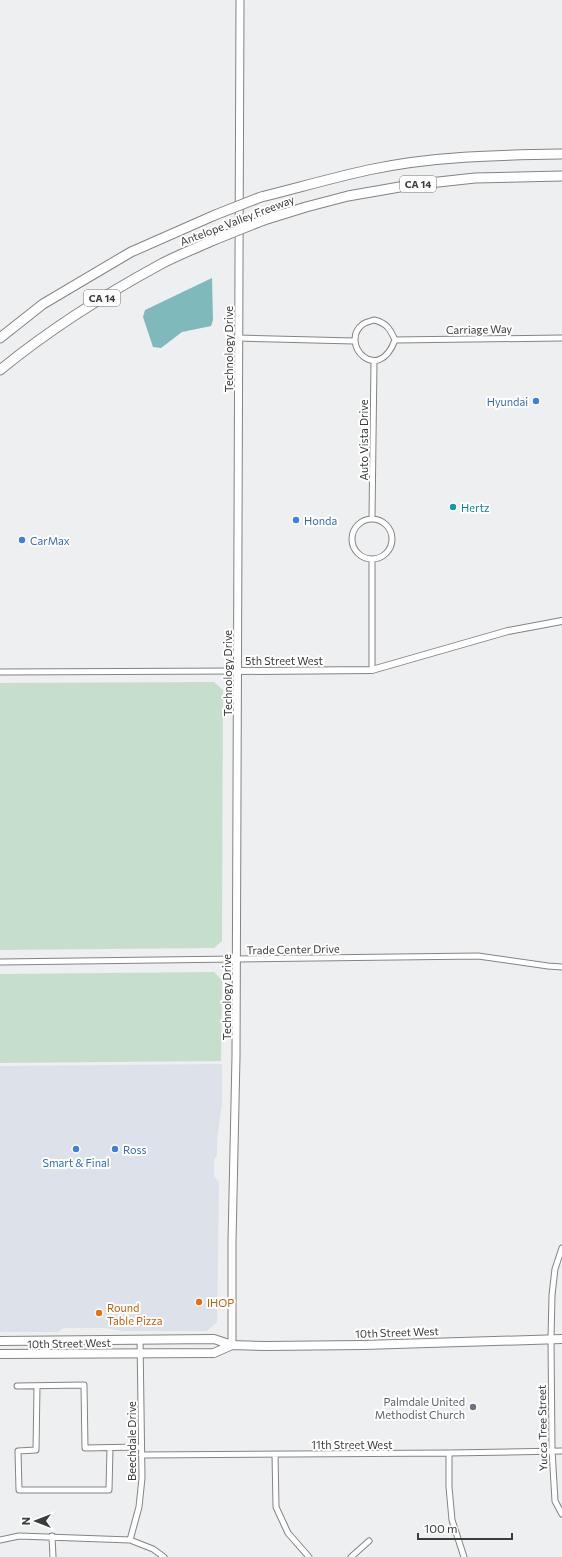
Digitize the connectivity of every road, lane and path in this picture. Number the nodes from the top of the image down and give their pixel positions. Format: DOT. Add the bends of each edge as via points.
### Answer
graph roads {
  1 [pos="240,0"];
  2 [pos="562,154"];
  3 [pos="562,176"];
  4 [pos="0,338"];
  5 [pos="239,338"];
  6 [pos="562,338"];
  7 [pos="354,340"];
  8 [pos="395,340"];
  9 [pos="374,361"];
  10 [pos="0,370"];
  11 [pos="372,518"];
  12 [pos="372,559"];
  13 [pos="562,621"];
  14 [pos="372,670"];
  15 [pos="238,671"];
  16 [pos="0,672"];
  17 [pos="237,960"];
  18 [pos="0,962"];
  19 [pos="562,967"];
  20 [pos="562,1248"];
  21 [pos="140,1339"];
  22 [pos="551,1339"];
  23 [pos="562,1339"];
  24 [pos="0,1341"];
  25 [pos="232,1346"];
  26 [pos="140,1352"];
  27 [pos="0,1354"];
  28 [pos="17,1386"];
  29 [pos="37,1386"];
  30 [pos="141,1447"];
  31 [pos="110,1448"];
  32 [pos="552,1450"];
  33 [pos="562,1450"];
  34 [pos="449,1453"];
  35 [pos="275,1454"];
  36 [pos="141,1455"];
  37 [pos="562,1514"];
  38 [pos="52,1536"];
  39 [pos="0,1540"];
  40 [pos="130,1540"];
  41 [pos="369,1541"];
  42 [pos="52,1557"];
  43 [pos="164,1557"];
  44 [pos="308,1557"];
  45 [pos="351,1557"];
  46 [pos="464,1557"];
  1 -- 5 [label="main road, Technology Drive"];
  2 -- 4 [label="highway, Antelope Valley Freeway / CA 14, bridge" via="504,155 419,162 368,170 261,197 131,252 43,304"];
  3 -- 10 [label="highway, Antelope Valley Freeway / CA 14, bridge" via="475,178 410,185 341,198 264,220 162,263 88,306 34,342"];
  5 -- 7 [label="street"];
  5 -- 15 [label="main road, Technology Drive"];
  6 -- 8 [label="street, Carriage Way"];
  7 -- 8 [label="street" via="357,330 363,324 374,320 389,326"];
  7 -- 9 [label="street" via="358,352"];
  8 -- 9 [label="street" via="388,355"];
  9 -- 11 [label="street, Auto Vista Drive"];
  11 -- 12 [label="street" via="358,524 352,539 358,553"];
  11 -- 12 [label="street" via="387,524 393,539 390,548 382,556"];
  12 -- 14 [label="street"];
  13 -- 14 [label="street, 5th Street West" via="508,631"];
  14 -- 15 [label="street, 5th Street West"];
  15 -- 16 [label="street, 5th Street West"];
  15 -- 17 [label="main road, Technology Drive"];
  17 -- 18 [label="street, Trade Center Drive"];
  17 -- 19 [label="street, Trade Center Drive" via="478,956"];
  17 -- 25 [label="main road, Technology Drive"];
  20 -- 22 [label="street, Yucca Tree Street" via="555,1269"];
  21 -- 24 [label="main road, 10th Street West"];
  21 -- 25 [label="main road, 10th Street West" via="214,1339"];
  21 -- 26 [label="street, Beechdale Drive"];
  22 -- 23 [label="main road, 10th Street West"];
  22 -- 25 [label="main road, 10th Street West"];
  22 -- 32 [label="street, Yucca Tree Street"];
  25 -- 26 [label="main road, 10th Street West" via="214,1352"];
  26 -- 27 [label="main road, 10th Street West"];
  26 -- 30 [label="street, Beechdale Drive"];
  28 -- 29 [label="street"];
  29 -- 31 [label="street" via="84,1385 85,1448"];
  29 -- 31 [label="street" via="36,1450 18,1451 19,1490 109,1490"];
  30 -- 31 [label="street"];
  30 -- 36 [label="street, Beechdale Drive"];
  32 -- 33 [label="street, 11th Street West"];
  32 -- 34 [label="street, 11th Street West"];
  32 -- 37 [label="street, Yucca Tree Street" via="555,1501"];
  34 -- 35 [label="street, 11th Street West"];
  34 -- 46 [label="street" via="452,1520"];
  35 -- 36 [label="street, 11th Street West"];
  35 -- 44 [label="street" via="276,1507 288,1533"];
  36 -- 40 [label="street, Beechdale Drive" via="140,1507"];
  38 -- 39 [label="street" via="19,1536"];
  38 -- 40 [label="street"];
  38 -- 42 [label="street"];
  40 -- 43 [label="street" via="153,1549"];
  41 -- 45 [label="street"];
}
